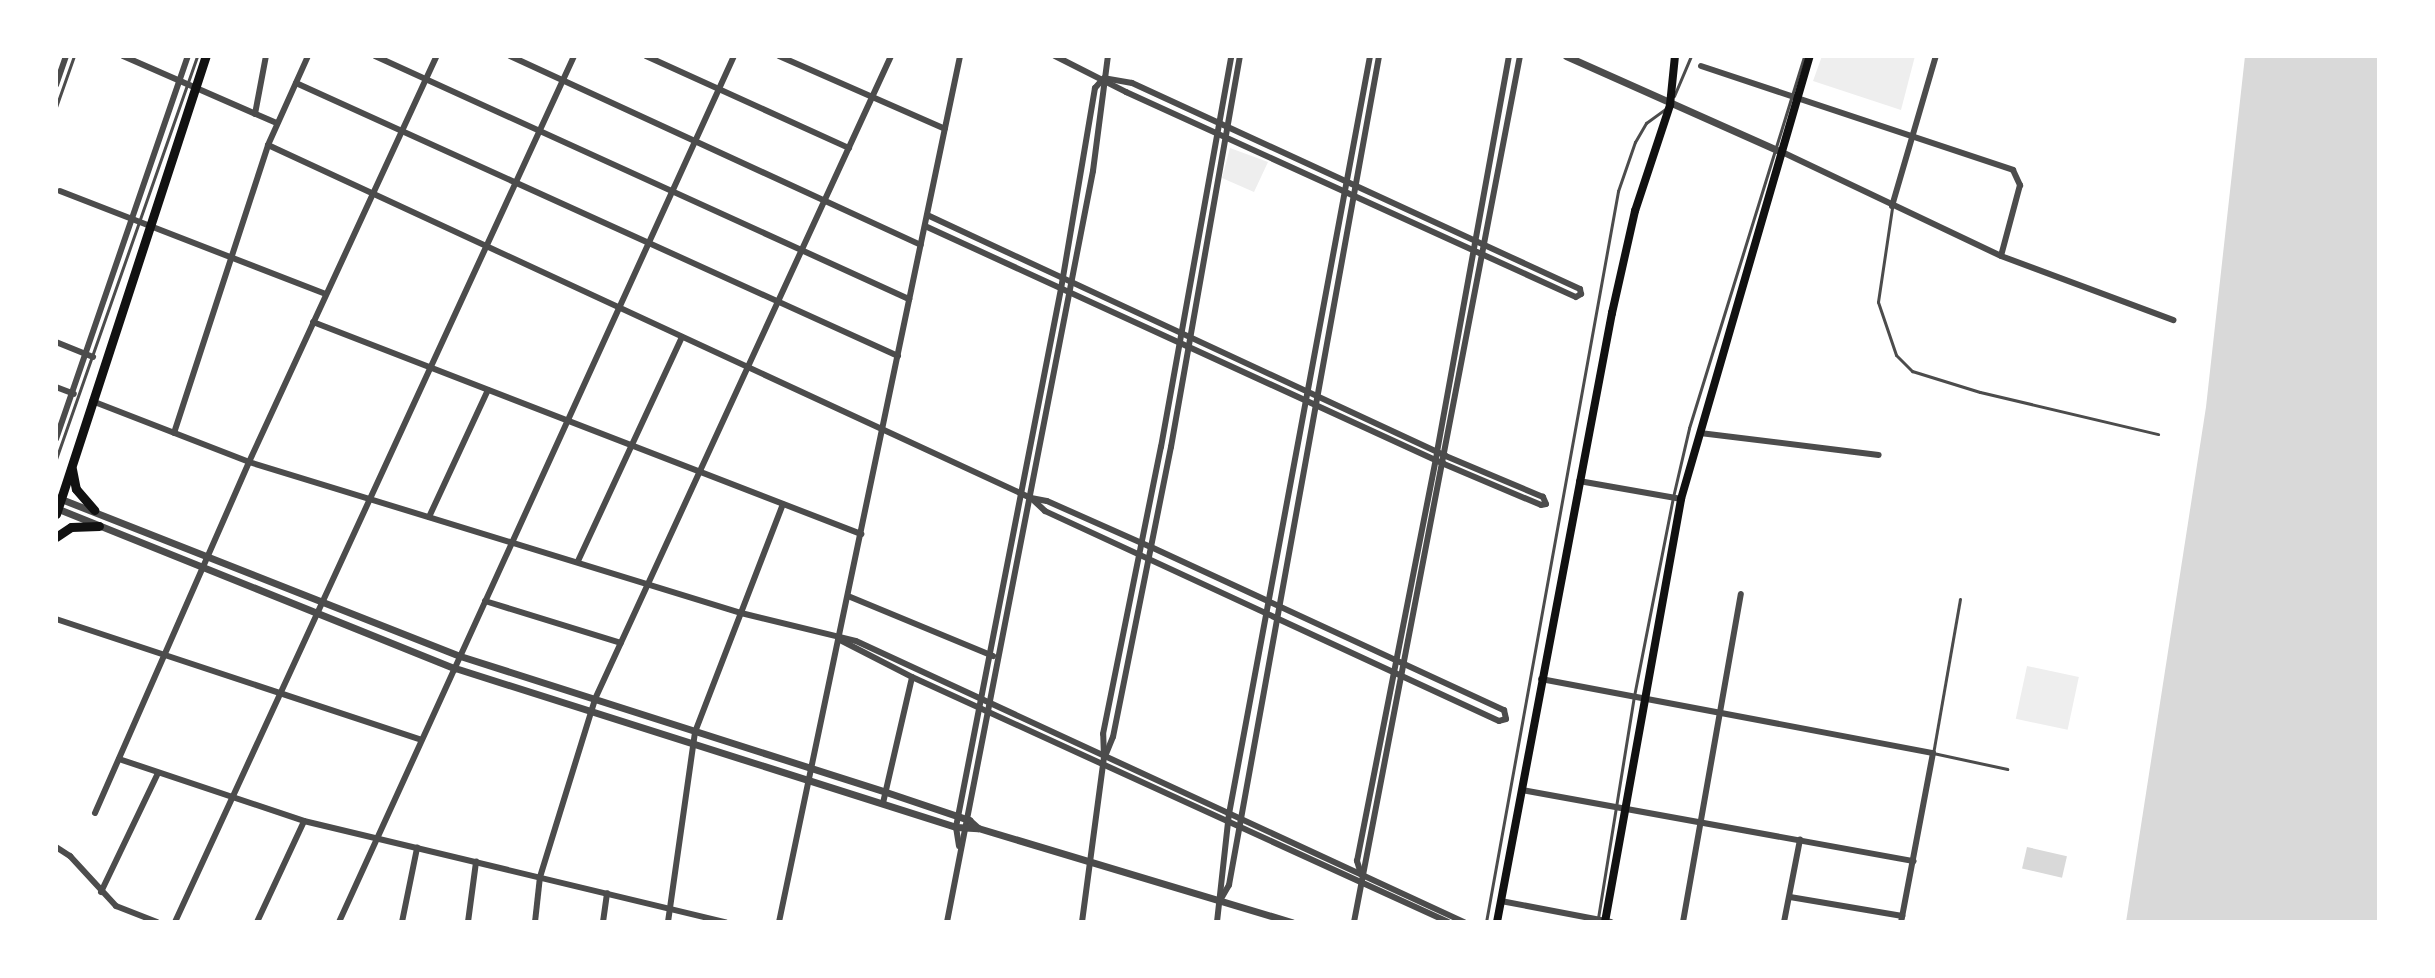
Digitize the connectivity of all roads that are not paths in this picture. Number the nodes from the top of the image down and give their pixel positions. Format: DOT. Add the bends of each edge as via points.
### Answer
graph roads {
  1 [pos="66,56"];
  2 [pos="74,56"];
  3 [pos="123,56"];
  4 [pos="188,56"];
  5 [pos="197,56"];
  6 [pos="206,56"];
  7 [pos="266,56"];
  8 [pos="308,56"];
  9 [pos="375,56"];
  10 [pos="437,56"];
  11 [pos="510,56"];
  12 [pos="574,56"];
  13 [pos="646,56"];
  14 [pos="734,56"];
  15 [pos="779,56"];
  16 [pos="891,56"];
  17 [pos="960,56"];
  18 [pos="1055,56"];
  19 [pos="1108,56"];
  20 [pos="1231,56"];
  21 [pos="1240,56"];
  22 [pos="1370,56"];
  23 [pos="1379,56"];
  24 [pos="1509,56"];
  25 [pos="1520,56"];
  26 [pos="1691,56"];
  27 [pos="1804,56"];
  28 [pos="1810,56"];
  29 [pos="1936,56"];
  30 [pos="1571,57"];
  31 [pos="1673,57"];
  32 [pos="1701,66"];
  33 [pos="1368,69"];
  34 [pos="1376,71"];
  35 [pos="1104,78"];
  36 [pos="426,80"];
  37 [pos="562,81"];
  38 [pos="180,82"];
  39 [pos="296,83"];
  40 [pos="56,85"];
  41 [pos="191,87"];
  42 [pos="719,89"];
  43 [pos="872,98"];
  44 [pos="1795,98"];
  45 [pos="1670,105"];
  46 [pos="56,107"];
  47 [pos="255,114"];
  48 [pos="276,123"];
  49 [pos="1219,123"];
  50 [pos="1228,127"];
  51 [pos="945,129"];
  52 [pos="403,131"];
  53 [pos="539,131"];
  54 [pos="1216,133"];
  55 [pos="1494,135"];
  56 [pos="1505,137"];
  57 [pos="1225,138"];
  58 [pos="1912,138"];
  59 [pos="695,142"];
  60 [pos="268,145"];
  61 [pos="849,148"];
  62 [pos="1780,151"];
  63 [pos="1083,169"];
  64 [pos="1093,171"];
  65 [pos="1347,182"];
  66 [pos="515,184"];
  67 [pos="1356,185"];
  68 [pos="60,191"];
  69 [pos="671,192"];
  70 [pos="1344,192"];
  71 [pos="373,193"];
  72 [pos="1353,196"];
  73 [pos="824,202"];
  74 [pos="1892,206"];
  75 [pos="927,215"];
  76 [pos="141,221"];
  77 [pos="925,226"];
  78 [pos="1200,233"];
  79 [pos="1209,235"];
  80 [pos="1475,241"];
  81 [pos="648,244"];
  82 [pos="921,245"];
  83 [pos="1485,245"];
  84 [pos="486,246"];
  85 [pos="994,247"];
  86 [pos="802,250"];
  87 [pos="1473,250"];
  88 [pos="1483,255"];
  89 [pos="2001,256"];
  90 [pos="232,257"];
  91 [pos="991,257"];
  92 [pos="1063,280"];
  93 [pos="1071,284"];
  94 [pos="1328,287"];
  95 [pos="1061,289"];
  96 [pos="1337,289"];
  97 [pos="1070,293"];
  98 [pos="326,294"];
  99 [pos="909,299"];
  100 [pos="778,303"];
  101 [pos="619,307"];
  102 [pos="2173,320"];
  103 [pos="313,322"];
  104 [pos="682,337"];
  105 [pos="1181,338"];
  106 [pos="1190,341"];
  107 [pos="56,342"];
  108 [pos="1456,348"];
  109 [pos="1465,350"];
  110 [pos="90,356"];
  111 [pos="898,356"];
  112 [pos="431,367"];
  113 [pos="748,367"];
  114 [pos="1041,386"];
  115 [pos="56,387"];
  116 [pos="1051,389"];
  117 [pos="488,390"];
  118 [pos="1309,391"];
  119 [pos="74,394"];
  120 [pos="1307,400"];
  121 [pos="1317,400"];
  122 [pos="92,401"];
  123 [pos="567,421"];
  124 [pos="882,429"];
  125 [pos="174,433"];
  126 [pos="1698,433"];
  127 [pos="2158,434"];
  128 [pos="56,439"];
  129 [pos="630,445"];
  130 [pos="1161,447"];
  131 [pos="1171,447"];
  132 [pos="1879,455"];
  133 [pos="1436,456"];
  134 [pos="56,459"];
  135 [pos="1445,460"];
  136 [pos="249,462"];
  137 [pos="73,463"];
  138 [pos="697,471"];
  139 [pos="1579,481"];
  140 [pos="1021,494"];
  141 [pos="59,497"];
  142 [pos="1031,498"];
  143 [pos="1288,498"];
  144 [pos="1677,498"];
  145 [pos="370,499"];
  146 [pos="1298,501"];
  147 [pos="783,504"];
  148 [pos="56,510"];
  149 [pos="94,510"];
  150 [pos="429,517"];
  151 [pos="99,526"];
  152 [pos="861,534"];
  153 [pos="56,537"];
  154 [pos="512,543"];
  155 [pos="1142,544"];
  156 [pos="1151,547"];
  157 [pos="1140,554"];
  158 [pos="207,556"];
  159 [pos="1149,557"];
  160 [pos="578,561"];
  161 [pos="1414,565"];
  162 [pos="1424,566"];
  163 [pos="202,567"];
  164 [pos="1003,582"];
  165 [pos="647,584"];
  166 [pos="1014,586"];
  167 [pos="1741,594"];
  168 [pos="848,596"];
  169 [pos="1960,599"];
  170 [pos="485,601"];
  171 [pos="1269,603"];
  172 [pos="322,604"];
  173 [pos="1278,608"];
  174 [pos="318,613"];
  175 [pos="741,613"];
  176 [pos="1268,614"];
  177 [pos="1276,617"];
  178 [pos="56,619"];
  179 [pos="839,639"];
  180 [pos="621,643"];
  181 [pos="1120,654"];
  182 [pos="163,655"];
  183 [pos="990,655"];
  184 [pos="460,656"];
  185 [pos="1129,656"];
  186 [pos="999,658"];
  187 [pos="1395,660"];
  188 [pos="1405,665"];
  189 [pos="455,668"];
  190 [pos="1393,670"];
  191 [pos="1403,675"];
  192 [pos="912,677"];
  193 [pos="1529,677"];
  194 [pos="1541,679"];
  195 [pos="280,694"];
  196 [pos="1638,696"];
  197 [pos="981,697"];
  198 [pos="595,699"];
  199 [pos="991,702"];
  200 [pos="979,706"];
  201 [pos="989,712"];
  202 [pos="1720,712"];
  203 [pos="590,713"];
  204 [pos="1248,719"];
  205 [pos="1258,722"];
  206 [pos="695,732"];
  207 [pos="422,740"];
  208 [pos="693,747"];
  209 [pos="1933,753"];
  210 [pos="119,759"];
  211 [pos="1104,761"];
  212 [pos="2007,769"];
  213 [pos="812,770"];
  214 [pos="158,773"];
  215 [pos="1374,774"];
  216 [pos="1384,776"];
  217 [pos="810,782"];
  218 [pos="1522,790"];
  219 [pos="886,792"];
  220 [pos="232,799"];
  221 [pos="883,803"];
  222 [pos="1620,806"];
  223 [pos="95,813"];
  224 [pos="958,817"];
  225 [pos="1229,818"];
  226 [pos="969,820"];
  227 [pos="304,821"];
  228 [pos="1701,821"];
  229 [pos="1239,823"];
  230 [pos="956,827"];
  231 [pos="978,828"];
  232 [pos="967,830"];
  233 [pos="377,838"];
  234 [pos="1800,840"];
  235 [pos="959,846"];
  236 [pos="56,847"];
  237 [pos="417,848"];
  238 [pos="1089,859"];
  239 [pos="1914,861"];
  240 [pos="476,862"];
  241 [pos="1361,875"];
  242 [pos="540,877"];
  243 [pos="1360,883"];
  244 [pos="101,892"];
  245 [pos="607,893"];
  246 [pos="1790,897"];
  247 [pos="1220,900"];
  248 [pos="1501,901"];
  249 [pos="670,908"];
  250 [pos="132,919"];
  251 [pos="1901,919"];
  252 [pos="1603,921"];
  253 [pos="157,922"];
  254 [pos="175,922"];
  255 [pos="257,922"];
  256 [pos="339,922"];
  257 [pos="402,922"];
  258 [pos="468,922"];
  259 [pos="535,922"];
  260 [pos="603,922"];
  261 [pos="668,922"];
  262 [pos="726,922"];
  263 [pos="779,922"];
  264 [pos="947,922"];
  265 [pos="1082,922"];
  266 [pos="1217,922"];
  267 [pos="1292,922"];
  268 [pos="1354,922"];
  269 [pos="1448,922"];
  270 [pos="1464,922"];
  271 [pos="1486,922"];
  272 [pos="1497,922"];
  273 [pos="1683,922"];
  274 [pos="1784,922"];
  1 -- 40 [label="street"];
  2 -- 46 [label="lane"];
  3 -- 38 [label="street"];
  4 -- 38 [label="street"];
  5 -- 41 [label="lane"];
  6 -- 41 [label="main road"];
  7 -- 47 [label="street"];
  8 -- 39 [label="street"];
  9 -- 36 [label="street"];
  10 -- 36 [label="street"];
  11 -- 37 [label="street"];
  12 -- 37 [label="street"];
  13 -- 42 [label="street"];
  14 -- 42 [label="street"];
  15 -- 43 [label="street"];
  16 -- 43 [label="street"];
  17 -- 51 [label="street"];
  18 -- 35 [label="street"];
  19 -- 35 [label="street"];
  20 -- 49 [label="street"];
  21 -- 50 [label="street"];
  22 -- 33 [label="street"];
  23 -- 34 [label="street"];
  24 -- 55 [label="street"];
  25 -- 56 [label="street"];
  26 -- 45 [label="lane"];
  27 -- 44 [label="lane"];
  28 -- 44 [label="main road"];
  29 -- 58 [label="street"];
  30 -- 45 [label="street"];
  31 -- 45 [label="main road"];
  32 -- 44 [label="street"];
  33 -- 34 [label="street"];
  33 -- 65 [label="street"];
  34 -- 67 [label="street"];
  35 -- 49 [label="street" via="1132,83"];
  35 -- 54 [label="street"];
  35 -- 63 [label="street" via="1095,88"];
  35 -- 64 [label="street"];
  36 -- 52 [label="street"];
  36 -- 53 [label="street"];
  37 -- 53 [label="street"];
  37 -- 59 [label="street"];
  38 -- 41 [label="street"];
  38 -- 76 [label="street"];
  39 -- 48 [label="street"];
  39 -- 52 [label="street"];
  41 -- 47 [label="street"];
  41 -- 76 [label="main road"];
  42 -- 59 [label="street"];
  42 -- 61 [label="street"];
  43 -- 51 [label="street"];
  43 -- 61 [label="street"];
  44 -- 58 [label="street"];
  44 -- 62 [label="main road"];
  45 -- 62 [label="street"];
  45 -- 139 [label="main road" via="1635,211"];
  45 -- 193 [label="lane" via="1646,123 1618,191"];
  47 -- 48 [label="street"];
  48 -- 60 [label="street"];
  49 -- 50 [label="street"];
  49 -- 54 [label="street"];
  50 -- 57 [label="street"];
  50 -- 65 [label="street"];
  51 -- 75 [label="street"];
  52 -- 66 [label="street"];
  52 -- 71 [label="street"];
  53 -- 66 [label="street"];
  53 -- 69 [label="street"];
  54 -- 57 [label="street"];
  54 -- 78 [label="street"];
  55 -- 56 [label="street"];
  55 -- 80 [label="street"];
  56 -- 83 [label="street"];
  57 -- 70 [label="street"];
  57 -- 79 [label="street"];
  58 -- 74 [label="street"];
  58 -- 89 [label="street" via="2013,170 2020,185"];
  59 -- 69 [label="street"];
  59 -- 73 [label="street"];
  60 -- 71 [label="street"];
  60 -- 90 [label="street"];
  61 -- 73 [label="street"];
  62 -- 74 [label="street"];
  62 -- 126 [label="main road"];
  62 -- 144 [label="lane" via="1689,428"];
  63 -- 64 [label="street"];
  63 -- 92 [label="street"];
  64 -- 93 [label="street"];
  65 -- 67 [label="street"];
  65 -- 70 [label="street"];
  66 -- 81 [label="street"];
  66 -- 84 [label="street"];
  67 -- 72 [label="street"];
  67 -- 80 [label="street"];
  68 -- 76 [label="street"];
  69 -- 81 [label="street"];
  69 -- 86 [label="street"];
  70 -- 72 [label="street"];
  70 -- 94 [label="street"];
  71 -- 84 [label="street"];
  71 -- 98 [label="street"];
  72 -- 87 [label="street"];
  72 -- 96 [label="street"];
  73 -- 82 [label="street"];
  73 -- 86 [label="street"];
  74 -- 89 [label="street"];
  74 -- 127 [label="lane" via="1878,302 1896,355 1912,371"];
  75 -- 77 [label="street"];
  75 -- 85 [label="street"];
  76 -- 90 [label="street"];
  76 -- 110 [label="street"];
  76 -- 122 [label="main road"];
  77 -- 82 [label="street"];
  77 -- 91 [label="street"];
  78 -- 79 [label="street"];
  78 -- 105 [label="street"];
  79 -- 106 [label="street"];
  80 -- 83 [label="street"];
  80 -- 87 [label="street"];
  81 -- 100 [label="street"];
  81 -- 101 [label="street"];
  82 -- 99 [label="street"];
  83 -- 88 [label="street"];
  83 -- 88 [label="street" via="1581,294 1576,297"];
  84 -- 101 [label="street"];
  84 -- 112 [label="street"];
  85 -- 91 [label="street"];
  85 -- 92 [label="street"];
  86 -- 99 [label="street"];
  86 -- 100 [label="street"];
  87 -- 88 [label="street"];
  87 -- 108 [label="street"];
  88 -- 109 [label="street"];
  89 -- 102 [label="street"];
  90 -- 98 [label="street"];
  90 -- 125 [label="street"];
  91 -- 95 [label="street"];
  92 -- 93 [label="street"];
  92 -- 95 [label="street"];
  93 -- 97 [label="street"];
  93 -- 105 [label="street"];
  94 -- 96 [label="street"];
  94 -- 118 [label="street"];
  95 -- 97 [label="street"];
  95 -- 114 [label="street"];
  96 -- 121 [label="street"];
  97 -- 105 [label="street"];
  97 -- 116 [label="street"];
  98 -- 103 [label="street"];
  99 -- 111 [label="street"];
  100 -- 111 [label="street"];
  100 -- 113 [label="street"];
  101 -- 104 [label="street"];
  101 -- 123 [label="street"];
  103 -- 112 [label="street"];
  103 -- 136 [label="street"];
  104 -- 113 [label="street"];
  104 -- 129 [label="street"];
  105 -- 106 [label="street"];
  105 -- 130 [label="street"];
  106 -- 118 [label="street"];
  106 -- 120 [label="street"];
  106 -- 131 [label="street"];
  107 -- 110 [label="street"];
  108 -- 109 [label="street"];
  108 -- 133 [label="street"];
  109 -- 135 [label="street"];
  110 -- 119 [label="street"];
  110 -- 134 [label="lane"];
  111 -- 124 [label="street"];
  112 -- 117 [label="street"];
  112 -- 145 [label="street"];
  113 -- 124 [label="street"];
  113 -- 138 [label="street"];
  114 -- 116 [label="street"];
  114 -- 140 [label="street"];
  115 -- 119 [label="street"];
  116 -- 142 [label="street"];
  117 -- 123 [label="street"];
  117 -- 150 [label="street"];
  118 -- 120 [label="street"];
  118 -- 121 [label="street"];
  119 -- 128 [label="street"];
  120 -- 121 [label="street"];
  120 -- 143 [label="street"];
  121 -- 133 [label="street"];
  121 -- 146 [label="street"];
  122 -- 125 [label="street"];
  122 -- 137 [label="main road"];
  123 -- 129 [label="street"];
  123 -- 154 [label="street"];
  124 -- 140 [label="street"];
  124 -- 152 [label="street"];
  125 -- 136 [label="street"];
  126 -- 132 [label="street"];
  126 -- 144 [label="main road"];
  129 -- 138 [label="street"];
  129 -- 160 [label="street"];
  130 -- 131 [label="street"];
  130 -- 155 [label="street"];
  131 -- 156 [label="street"];
  133 -- 135 [label="street"];
  133 -- 161 [label="street"];
  135 -- 135 [label="street" via="1541,505 1547,501"];
  135 -- 162 [label="street"];
  136 -- 145 [label="street"];
  136 -- 158 [label="street"];
  137 -- 141 [label="main road"];
  137 -- 149 [label="main road" via="76,489"];
  138 -- 147 [label="street"];
  138 -- 165 [label="street"];
  139 -- 144 [label="street"];
  139 -- 194 [label="main road"];
  140 -- 142 [label="street"];
  140 -- 164 [label="street"];
  141 -- 148 [label="main road"];
  141 -- 149 [label="street"];
  142 -- 155 [label="street"];
  142 -- 157 [label="street" via="1045,511"];
  142 -- 166 [label="street"];
  143 -- 146 [label="street"];
  143 -- 171 [label="street"];
  144 -- 196 [label="main road"];
  145 -- 150 [label="street"];
  145 -- 172 [label="street"];
  146 -- 173 [label="street"];
  147 -- 152 [label="street"];
  147 -- 175 [label="street"];
  148 -- 151 [label="street"];
  149 -- 158 [label="street"];
  150 -- 154 [label="street"];
  151 -- 153 [label="main road" via="71,527"];
  151 -- 163 [label="street"];
  152 -- 168 [label="street"];
  154 -- 160 [label="street"];
  154 -- 170 [label="street"];
  155 -- 156 [label="street"];
  155 -- 157 [label="street"];
  156 -- 159 [label="street"];
  156 -- 171 [label="street"];
  157 -- 159 [label="street"];
  157 -- 181 [label="street"];
  158 -- 163 [label="street"];
  158 -- 172 [label="street"];
  159 -- 176 [label="street"];
  159 -- 185 [label="street"];
  160 -- 165 [label="street"];
  161 -- 162 [label="street"];
  161 -- 187 [label="street"];
  162 -- 188 [label="street"];
  163 -- 174 [label="street"];
  163 -- 182 [label="street"];
  164 -- 166 [label="street"];
  164 -- 183 [label="street"];
  165 -- 175 [label="street"];
  165 -- 180 [label="street"];
  166 -- 186 [label="street"];
  167 -- 202 [label="street"];
  168 -- 179 [label="street"];
  168 -- 183 [label="street"];
  169 -- 209 [label="lane"];
  170 -- 180 [label="street"];
  170 -- 184 [label="street"];
  171 -- 173 [label="street"];
  171 -- 176 [label="street"];
  172 -- 174 [label="street"];
  172 -- 184 [label="street"];
  173 -- 177 [label="street"];
  173 -- 187 [label="street"];
  174 -- 189 [label="street"];
  174 -- 195 [label="street"];
  175 -- 179 [label="street"];
  175 -- 206 [label="street"];
  176 -- 177 [label="street"];
  176 -- 204 [label="street"];
  177 -- 190 [label="street"];
  177 -- 205 [label="street"];
  178 -- 182 [label="street"];
  179 -- 192 [label="street"];
  179 -- 197 [label="street" via="856,641"];
  179 -- 213 [label="street"];
  180 -- 198 [label="street"];
  181 -- 185 [label="street"];
  181 -- 211 [label="street" via="1103,734"];
  182 -- 195 [label="street"];
  182 -- 210 [label="street"];
  183 -- 186 [label="street"];
  183 -- 197 [label="street"];
  184 -- 189 [label="street"];
  184 -- 198 [label="street"];
  185 -- 211 [label="street"];
  186 -- 199 [label="street"];
  187 -- 188 [label="street"];
  187 -- 190 [label="street"];
  188 -- 191 [label="street"];
  188 -- 191 [label="street" via="1507,715 1499,721"];
  189 -- 203 [label="street"];
  189 -- 207 [label="street"];
  190 -- 191 [label="street"];
  190 -- 215 [label="street"];
  191 -- 216 [label="street"];
  192 -- 200 [label="street"];
  192 -- 219 [label="street"];
  193 -- 194 [label="lane"];
  193 -- 271 [label="lane"];
  194 -- 196 [label="street"];
  194 -- 218 [label="main road"];
  195 -- 207 [label="street"];
  195 -- 220 [label="street"];
  196 -- 202 [label="street"];
  196 -- 222 [label="main road"];
  197 -- 199 [label="street"];
  197 -- 200 [label="street"];
  198 -- 203 [label="street"];
  198 -- 206 [label="street"];
  199 -- 201 [label="street"];
  199 -- 211 [label="street"];
  200 -- 201 [label="street"];
  200 -- 224 [label="street"];
  201 -- 211 [label="street"];
  201 -- 226 [label="street"];
  202 -- 209 [label="street"];
  202 -- 228 [label="street"];
  203 -- 208 [label="street"];
  203 -- 242 [label="street"];
  204 -- 205 [label="street"];
  204 -- 225 [label="street"];
  205 -- 229 [label="street"];
  206 -- 208 [label="street"];
  206 -- 213 [label="street"];
  207 -- 233 [label="street"];
  208 -- 217 [label="street"];
  208 -- 249 [label="street"];
  209 -- 212 [label="lane"];
  209 -- 239 [label="street"];
  210 -- 214 [label="street"];
  210 -- 223 [label="street"];
  211 -- 225 [label="street"];
  211 -- 238 [label="street"];
  213 -- 217 [label="street"];
  213 -- 219 [label="street"];
  214 -- 220 [label="street"];
  214 -- 244 [label="street"];
  215 -- 216 [label="street"];
  215 -- 241 [label="street" via="1357,861"];
  216 -- 241 [label="street"];
  217 -- 221 [label="street"];
  217 -- 263 [label="street"];
  218 -- 222 [label="street"];
  218 -- 248 [label="main road"];
  219 -- 221 [label="street"];
  219 -- 224 [label="street"];
  220 -- 227 [label="street"];
  220 -- 254 [label="street"];
  221 -- 230 [label="street"];
  222 -- 228 [label="street"];
  222 -- 252 [label="main road"];
  224 -- 226 [label="street"];
  224 -- 230 [label="street"];
  225 -- 229 [label="street"];
  225 -- 247 [label="street"];
  226 -- 231 [label="street"];
  226 -- 232 [label="street"];
  227 -- 233 [label="street"];
  227 -- 255 [label="street"];
  228 -- 234 [label="street"];
  228 -- 273 [label="street"];
  229 -- 241 [label="street"];
  229 -- 243 [label="street"];
  229 -- 247 [label="street" via="1229,885"];
  230 -- 232 [label="street"];
  230 -- 235 [label="street"];
  231 -- 232 [label="street"];
  231 -- 238 [label="street"];
  232 -- 235 [label="street"];
  233 -- 237 [label="street"];
  233 -- 256 [label="street"];
  234 -- 239 [label="street"];
  234 -- 246 [label="street"];
  235 -- 264 [label="street"];
  236 -- 244 [label="street"];
  237 -- 240 [label="street"];
  237 -- 257 [label="street"];
  238 -- 247 [label="street"];
  238 -- 265 [label="street"];
  239 -- 251 [label="street"];
  240 -- 242 [label="street"];
  240 -- 258 [label="street"];
  241 -- 243 [label="street"];
  241 -- 270 [label="street"];
  242 -- 245 [label="street"];
  242 -- 259 [label="street"];
  243 -- 268 [label="street"];
  243 -- 269 [label="street"];
  244 -- 250 [label="street"];
  245 -- 249 [label="street"];
  245 -- 260 [label="street"];
  246 -- 251 [label="street"];
  246 -- 274 [label="street"];
  247 -- 266 [label="street"];
  247 -- 267 [label="street"];
  248 -- 252 [label="street"];
  248 -- 272 [label="main road"];
  249 -- 261 [label="street"];
  249 -- 262 [label="street"];
  250 -- 253 [label="street"];
}
